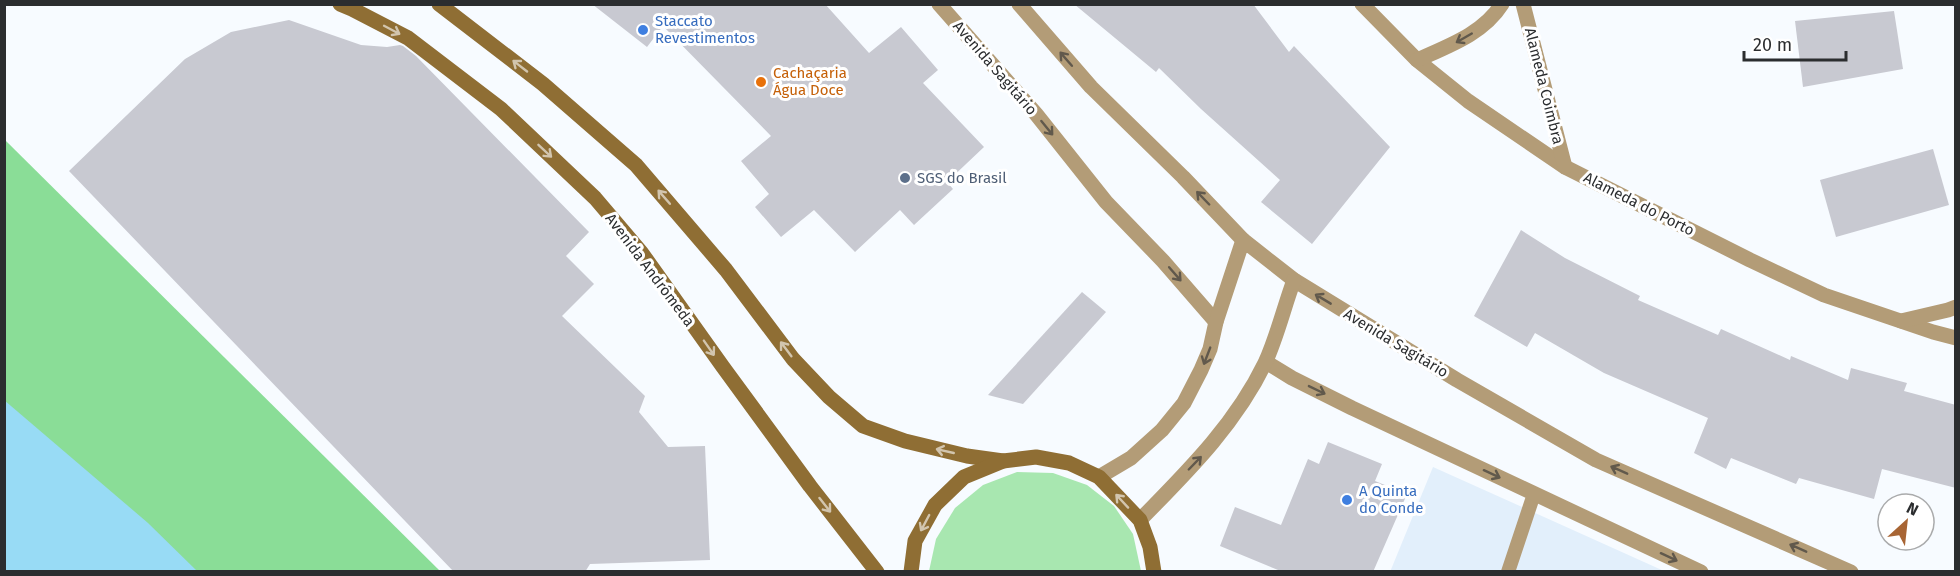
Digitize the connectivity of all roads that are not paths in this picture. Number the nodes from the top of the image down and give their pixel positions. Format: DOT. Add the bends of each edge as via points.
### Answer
graph roads {
  1 [pos="340,4"];
  2 [pos="439,4"];
  3 [pos="939,4"];
  4 [pos="1019,4"];
  5 [pos="1362,4"];
  6 [pos="1502,4"];
  7 [pos="1523,4"];
  8 [pos="1417,60"];
  9 [pos="1565,167"];
  10 [pos="1243,240"];
  11 [pos="1294,280"];
  12 [pos="1956,307"];
  13 [pos="1900,321"];
  14 [pos="1216,322"];
  15 [pos="1956,338"];
  16 [pos="1266,362"];
  17 [pos="1003,461"];
  18 [pos="1099,477"];
  19 [pos="1534,494"];
  20 [pos="1140,520"];
  21 [pos="877,572"];
  22 [pos="911,572"];
  23 [pos="1154,572"];
  24 [pos="1508,572"];
  25 [pos="1701,572"];
  26 [pos="1851,572"];
  1 -- 21 [label="main road, Avenida Andrômeda, one-way" via="418,45 501,109 595,198 641,252"];
  17 -- 2 [label="main road, one-way" via="905,441 863,426 793,359 726,270 636,165 543,84"];
  3 -- 14 [label="street, Avenida Sagitário, one-way" via="1036,114 1106,202"];
  10 -- 4 [label="street, Avenida Sagitário, one-way" via="1091,87"];
  5 -- 8 [label="street, Alameda do Porto"];
  6 -- 8 [label="street, one-way" via="1496,14 1465,38"];
  7 -- 9 [label="street, Alameda Coimbra"];
  8 -- 9 [label="street, Alameda do Porto" via="1468,101"];
  9 -- 13 [label="street, Alameda do Porto" via="1824,295"];
  10 -- 11 [label="street, Avenida Sagitário"];
  10 -- 14 [label="street"];
  11 -- 16 [label="street"];
  26 -- 11 [label="street, Avenida Sagitário, one-way" via="1596,460"];
  12 -- 13 [label="street"];
  13 -- 15 [label="street, Alameda do Porto"];
  14 -- 18 [label="street, one-way" via="1206,359 1184,403 1131,458"];
  16 -- 19 [label="street, one-way"];
  20 -- 16 [label="street, one-way" via="1202,456 1239,408"];
  17 -- 18 [label="main road" via="1036,457 1069,463"];
  17 -- 22 [label="main road, one-way" via="964,477 934,505 915,542"];
  20 -- 18 [label="main road, one-way"];
  19 -- 24 [label="lane"];
  19 -- 25 [label="street, one-way"];
  20 -- 23 [label="main road"];
}
